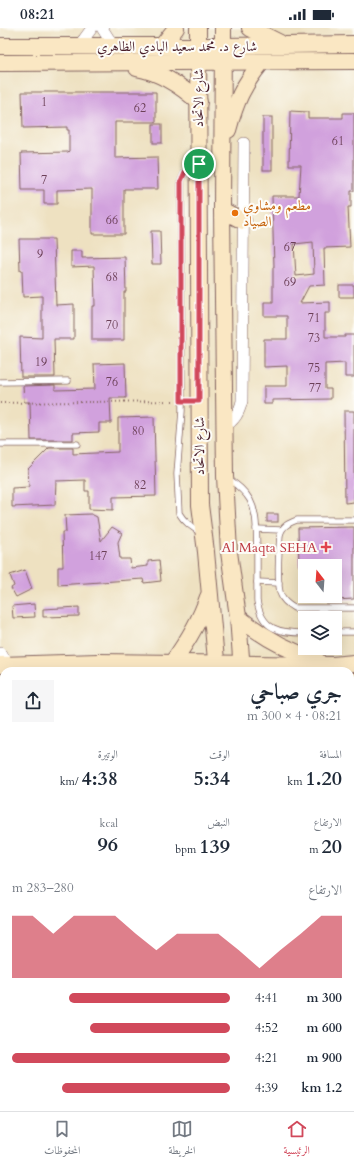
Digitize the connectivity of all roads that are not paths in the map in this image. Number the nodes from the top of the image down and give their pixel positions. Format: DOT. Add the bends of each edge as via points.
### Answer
graph roads {
  1 [pos="92,28"];
  2 [pos="102,28"];
  3 [pos="176,28"];
  4 [pos="198,28"];
  5 [pos="223,28"];
  6 [pos="250,28"];
  7 [pos="354,44"];
  8 [pos="285,45"];
  9 [pos="0,46"];
  10 [pos="78,46"];
  11 [pos="116,46"];
  12 [pos="162,46"];
  13 [pos="198,46"];
  14 [pos="223,54"];
  15 [pos="198,62"];
  16 [pos="262,62"];
  17 [pos="354,62"];
  18 [pos="109,63"];
  19 [pos="1,65"];
  20 [pos="198,102"];
  21 [pos="244,143"];
  22 [pos="222,151"];
  23 [pos="199,164"];
  24 [pos="222,210"];
  25 [pos="243,221"];
  26 [pos="68,381"];
  27 [pos="0,382"];
  28 [pos="224,427"];
  29 [pos="0,444"];
  30 [pos="77,444"];
  31 [pos="225,476"];
  32 [pos="354,520"];
  33 [pos="256,529"];
  34 [pos="281,530"];
  35 [pos="203,534"];
  36 [pos="257,582"];
  37 [pos="279,583"];
  38 [pos="209,591"];
  39 [pos="354,608"];
  40 [pos="238,618"];
  41 [pos="342,632"];
  42 [pos="354,632"];
  43 [pos="298,633"];
  44 [pos="3,661"];
  45 [pos="172,663"];
  46 [pos="354,663"];
  47 [pos="332,664"];
  48 [pos="217,667"];
  49 [pos="242,667"];
  50 [pos="264,667"];
  1 -- 10 [label="street"];
  2 -- 11 [label="street"];
  3 -- 12 [label="main road"];
  4 -- 13 [label="main road, شارع الاتحاد"];
  5 -- 14 [label="main road, شارع الاتحاد"];
  6 -- 8 [label="main road"];
  7 -- 8 [label="main road, شارع د. محمد سعيد البادي الظاهري"];
  8 -- 14 [label="main road, شارع د. محمد سعيد البادي الظاهري"];
  9 -- 10 [label="main road, شارع د. محمد سعيد البادي الظاهري"];
  10 -- 11 [label="main road, شارع د. محمد سعيد البادي الظاهري"];
  11 -- 12 [label="main road, شارع د. محمد سعيد البادي الظاهري"];
  12 -- 13 [label="main road, شارع د. محمد سعيد البادي الظاهري"];
  13 -- 14 [label="main road, شارع د. محمد سعيد البادي الظاهري"];
  13 -- 15 [label="main road, شارع الاتحاد"];
  14 -- 15 [label="main road, شارع د. محمد سعيد البادي الظاهري"];
  14 -- 16 [label="main road, شارع د. محمد سعيد البادي الظاهري"];
  14 -- 22 [label="main road, شارع الاتحاد"];
  15 -- 18 [label="main road, شارع د. محمد سعيد البادي الظاهري"];
  15 -- 20 [label="main road, شارع الاتحاد"];
  16 -- 17 [label="main road, شارع د. محمد سعيد البادي الظاهري"];
  16 -- 22 [label="main road" via="238,97"];
  18 -- 19 [label="main road, شارع د. محمد سعيد البادي الظاهري"];
  18 -- 20 [label="main road" via="155,73 176,84"];
  20 -- 23 [label="main road, شارع الاتحاد"];
  21 -- 25 [label="street"];
  22 -- 24 [label="main road, شارع الاتحاد"];
  23 -- 35 [label="main road, شارع الاتحاد" via="200,499"];
  23 -- 35 [label="lane" via="185,172 181,181 181,427 177,474 179,513 184,521"];
  24 -- 25 [label="main road"];
  24 -- 28 [label="main road, شارع الاتحاد"];
  25 -- 28 [label="street" via="242,402 237,417"];
  26 -- 27 [label="lane"];
  28 -- 31 [label="main road, شارع الاتحاد"];
  29 -- 30 [label="lane"];
  31 -- 33 [label="lane" via="243,490 250,500"];
  31 -- 40 [label="main road, شارع الاتحاد"];
  32 -- 34 [label="lane" via="298,520"];
  33 -- 34 [label="lane"];
  33 -- 36 [label="lane"];
  34 -- 37 [label="lane"];
  35 -- 38 [label="main road, شارع الاتحاد"];
  36 -- 37 [label="lane"];
  36 -- 43 [label="lane" via="257,601 261,616 278,631"];
  37 -- 39 [label="lane" via="280,594 294,608"];
  38 -- 45 [label="main road" via="194,631"];
  38 -- 48 [label="main road, شارع الاتحاد"];
  40 -- 47 [label="main road" via="284,648"];
  40 -- 49 [label="main road, شارع الاتحاد"];
  41 -- 42 [label="lane"];
  44 -- 45 [label="main road"];
  45 -- 48 [label="main road"];
  46 -- 47 [label="main road"];
  47 -- 50 [label="main road"];
}
